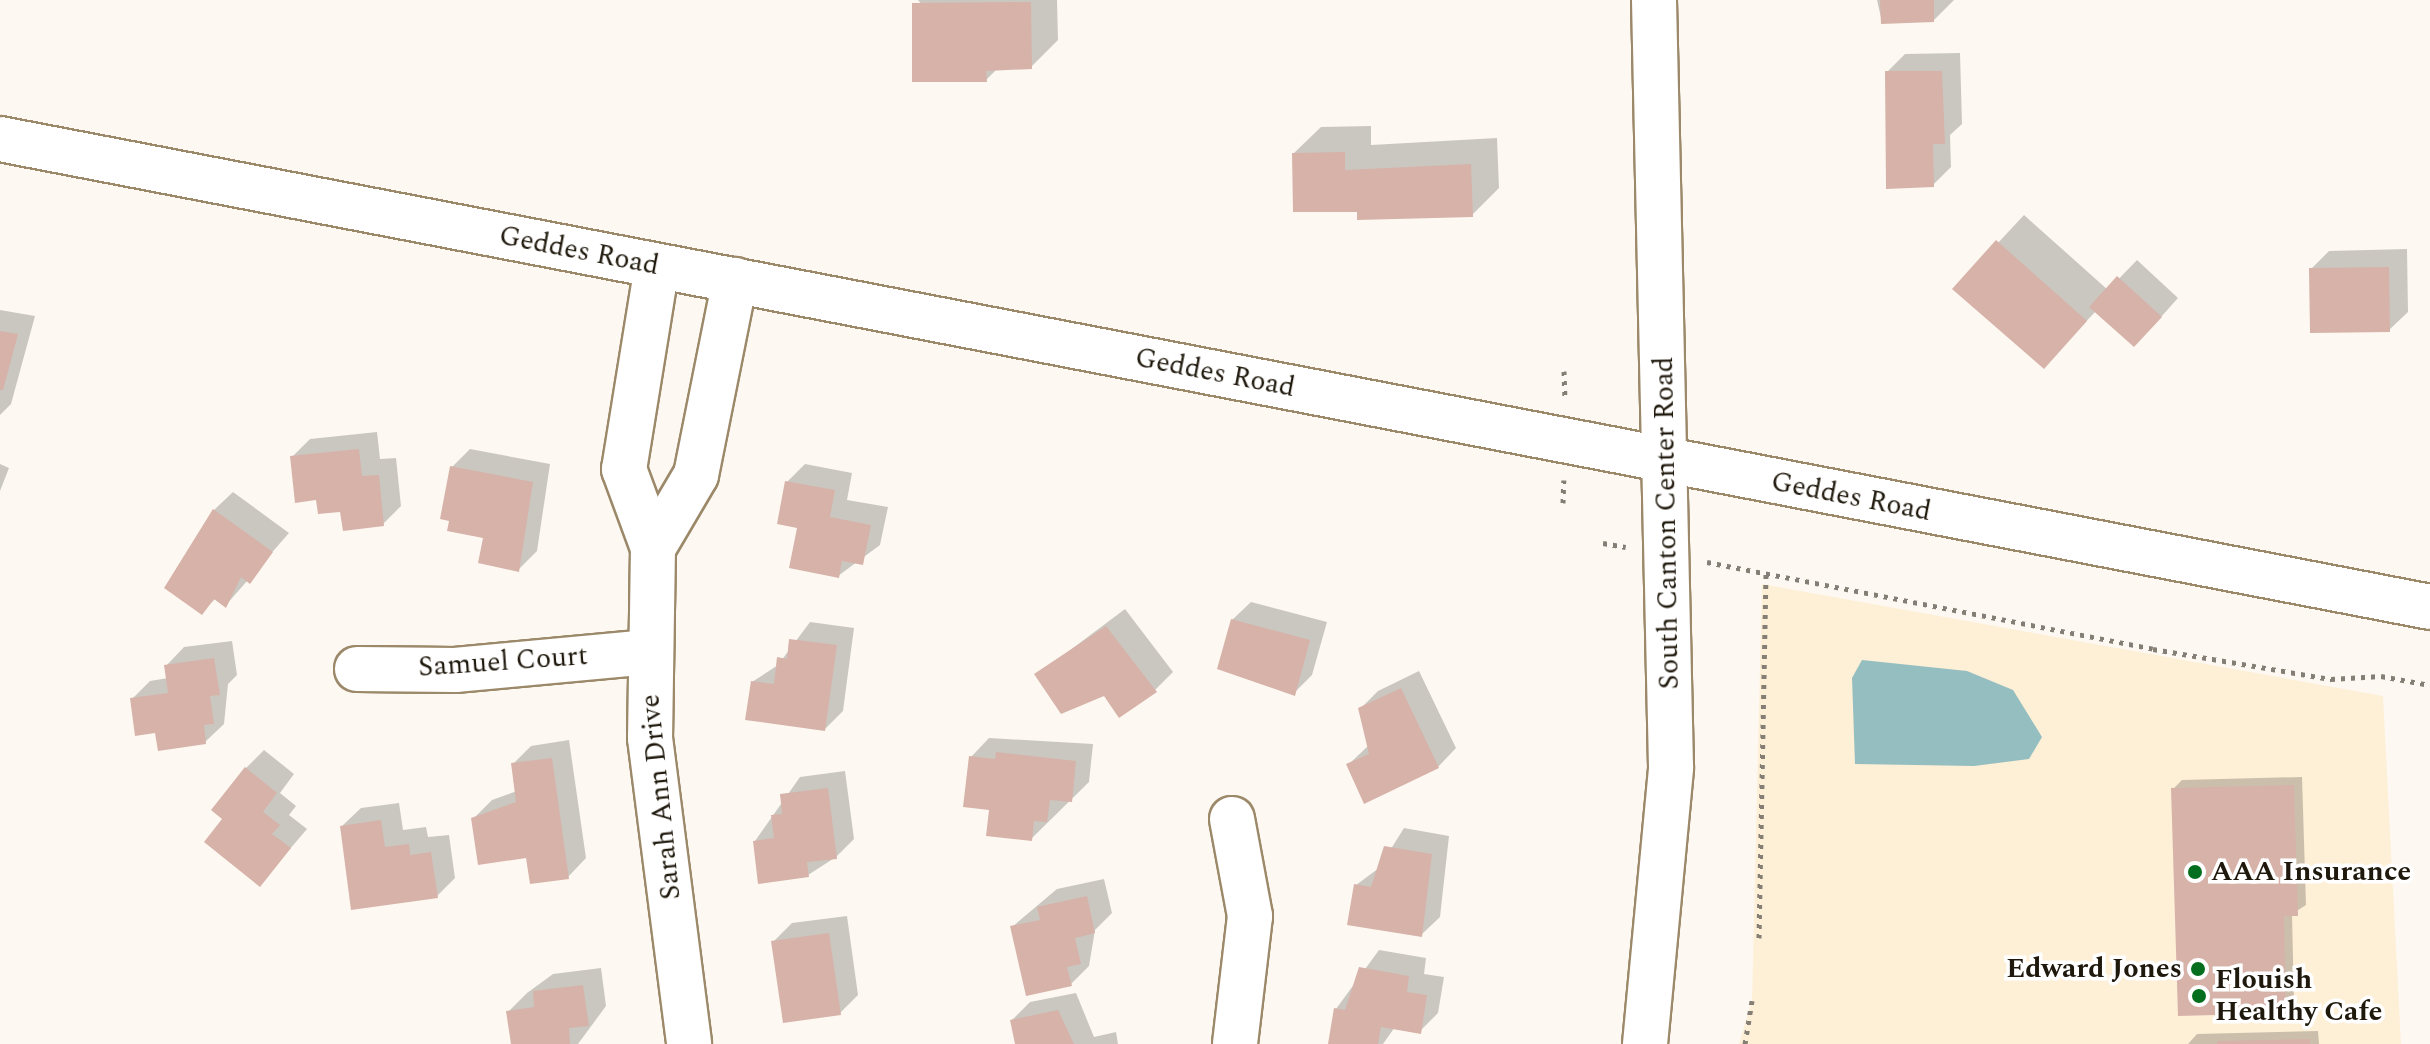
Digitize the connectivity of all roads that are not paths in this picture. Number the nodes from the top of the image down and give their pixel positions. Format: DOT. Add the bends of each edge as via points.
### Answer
graph roads {
  1 [pos="1654,0"];
  2 [pos="0,139"];
  3 [pos="657,266"];
  4 [pos="735,280"];
  5 [pos="1667,462"];
  6 [pos="653,548"];
  7 [pos="2430,607"];
  8 [pos="649,652"];
  9 [pos="357,669"];
  10 [pos="1232,819"];
  11 [pos="689,1044"];
  12 [pos="1235,1044"];
  13 [pos="1645,1044"];
  1 -- 5 [label="main road, South Canton Center Road"];
  2 -- 3 [label="main road, Geddes Road"];
  3 -- 4 [label="main road, Geddes Road"];
  3 -- 6 [label="main road, Sarah Ann Drive" via="624,469"];
  4 -- 5 [label="main road, Geddes Road"];
  4 -- 6 [label="main road, Sarah Ann Drive" via="696,475"];
  5 -- 7 [label="main road, Geddes Road"];
  5 -- 13 [label="main road, South Canton Center Road" via="1671,767"];
  6 -- 8 [label="main road, Sarah Ann Drive"];
  8 -- 9 [label="main road, Samuel Court" via="455,670"];
  8 -- 11 [label="main road, Sarah Ann Drive" via="650,738"];
  10 -- 12 [label="main road" via="1250,916"];
}
